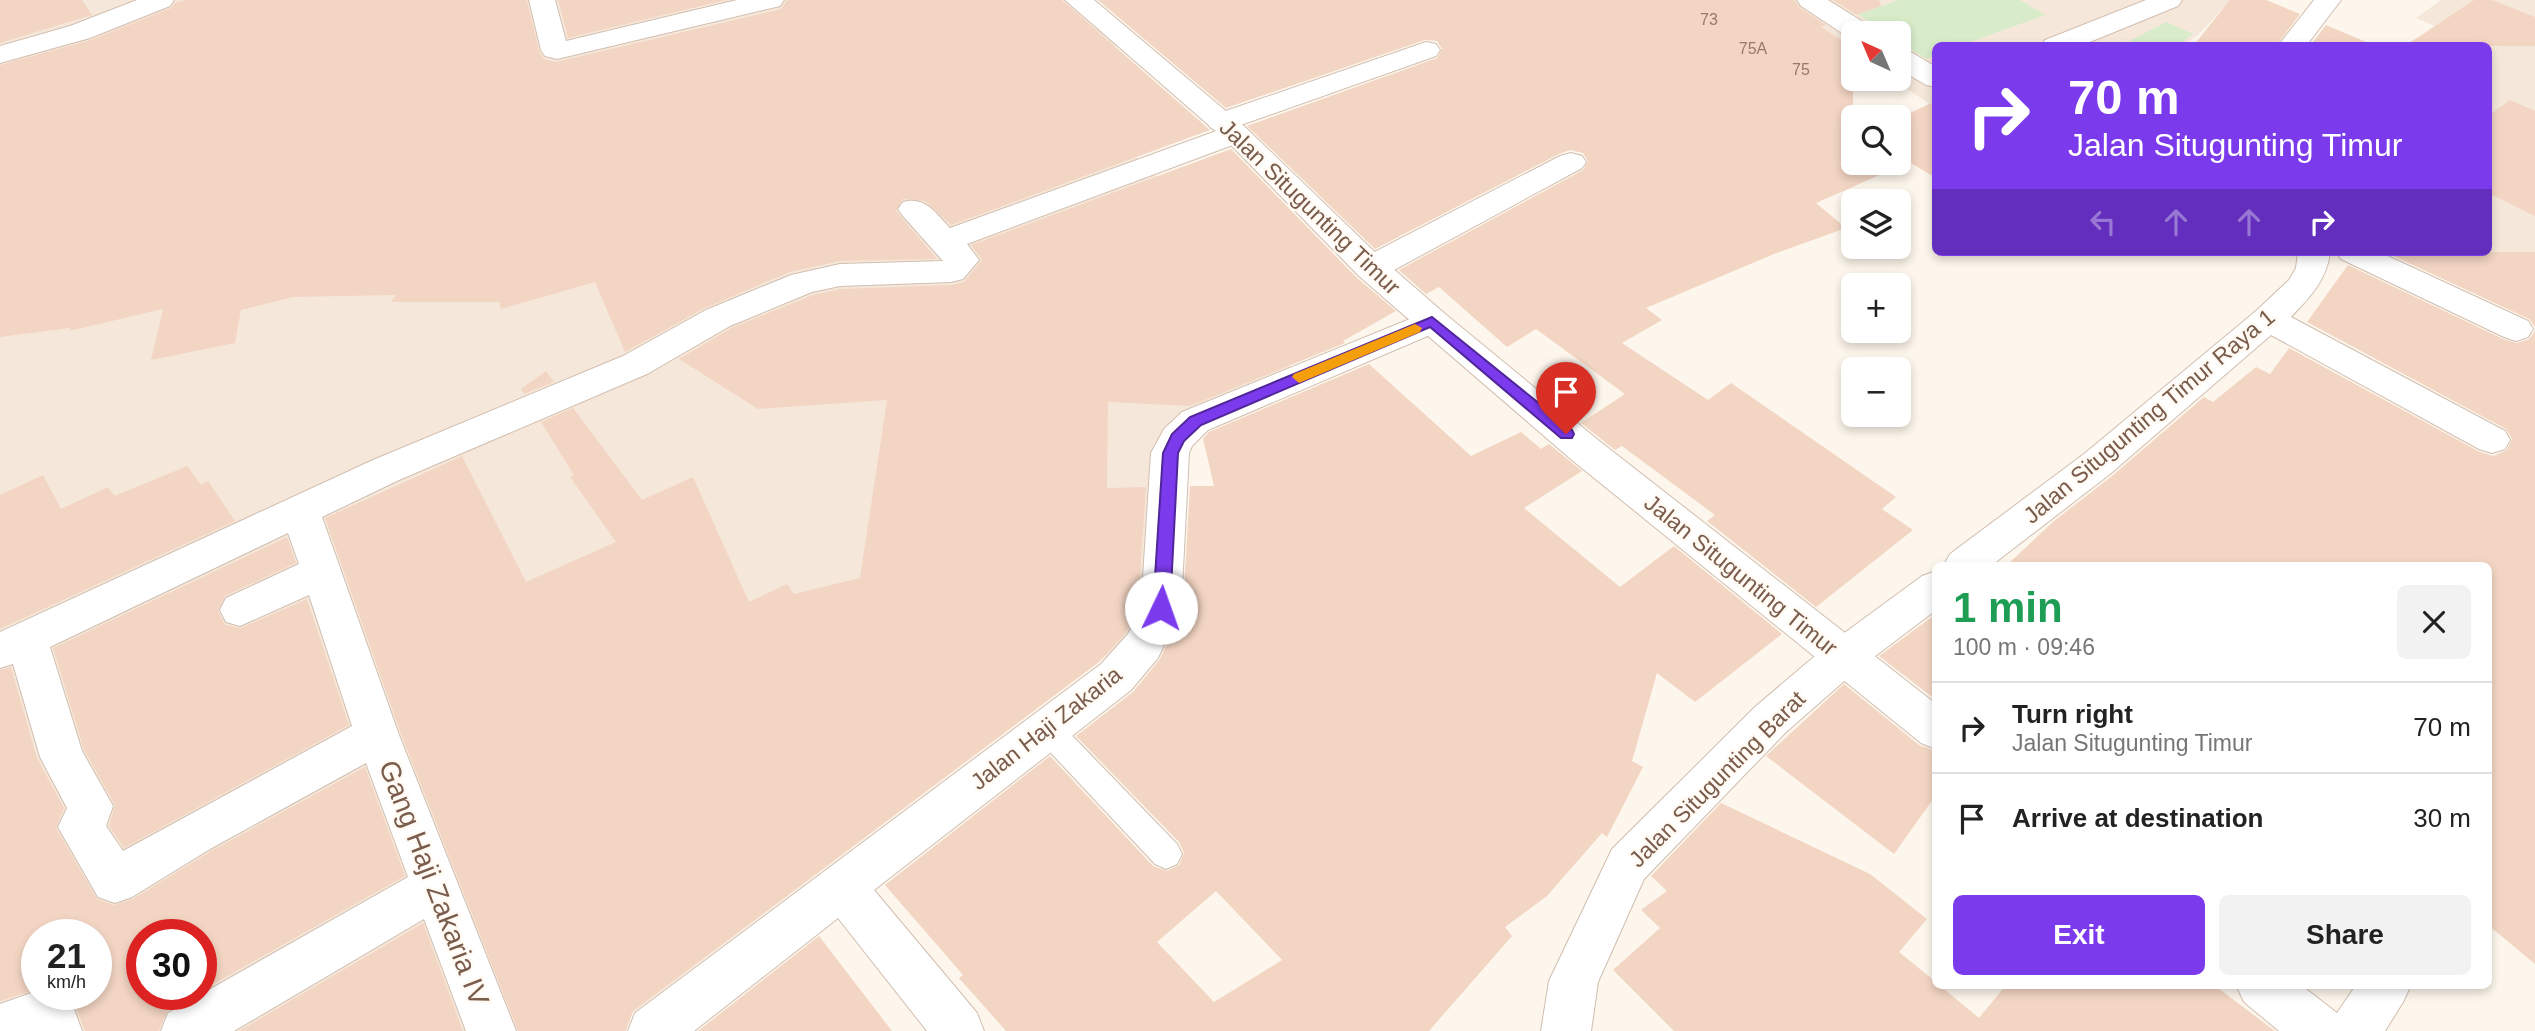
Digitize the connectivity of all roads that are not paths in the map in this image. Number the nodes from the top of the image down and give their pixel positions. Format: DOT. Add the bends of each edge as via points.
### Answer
graph roads {
  1 [pos="161,0"];
  2 [pos="542,0"];
  3 [pos="771,0"];
  4 [pos="1078,0"];
  5 [pos="1810,0"];
  6 [pos="2169,0"];
  7 [pos="2328,0"];
  8 [pos="128,5"];
  9 [pos="1842,21"];
  10 [pos="2065,42"];
  11 [pos="2294,42"];
  12 [pos="1426,50"];
  13 [pos="0,55"];
  14 [pos="1911,64"];
  15 [pos="1932,77"];
  16 [pos="1228,128"];
  17 [pos="1571,162"];
  18 [pos="914,209"];
  19 [pos="945,241"];
  20 [pos="2314,256"];
  21 [pos="2361,256"];
  22 [pos="1371,268"];
  23 [pos="2267,319"];
  24 [pos="1432,321"];
  25 [pos="2516,329"];
  26 [pos="2492,440"];
  27 [pos="300,510"];
  28 [pos="1968,562"];
  29 [pos="320,572"];
  30 [pos="1932,590"];
  31 [pos="240,610"];
  32 [pos="13,644"];
  33 [pos="1843,657"];
  34 [pos="1932,727"];
  35 [pos="1046,728"];
  36 [pos="377,735"];
  37 [pos="1166,854"];
  38 [pos="436,886"];
  39 [pos="843,888"];
  40 [pos="2266,989"];
  41 [pos="2383,989"];
  42 [pos="0,1031"];
  43 [pos="57,1031"];
  44 [pos="186,1031"];
  45 [pos="491,1031"];
  46 [pos="653,1031"];
  47 [pos="959,1031"];
  48 [pos="1566,1031"];
  49 [pos="2319,1031"];
  50 [pos="2355,1031"];
  1 -- 8 [label="street"];
  2 -- 3 [label="street" via="557,51"];
  4 -- 16 [label="street, Jalan Situgunting Timur"];
  5 -- 9 [label="street"];
  6 -- 10 [label="street"];
  7 -- 11 [label="street"];
  8 -- 13 [label="street" via="80,32"];
  12 -- 16 [label="street"];
  14 -- 15 [label="street"];
  16 -- 19 [label="street"];
  16 -- 22 [label="street, Jalan Situgunting Timur"];
  17 -- 22 [label="street"];
  18 -- 19 [label="street"];
  19 -- 27 [label="street" via="963,260 951,271 840,275 803,283 719,318 635,365"];
  20 -- 23 [label="street, Jalan Situgunting Timur Raya 1" via="2301,287"];
  21 -- 25 [label="street"];
  22 -- 24 [label="street, Jalan Situgunting Timur"];
  23 -- 26 [label="street"];
  23 -- 28 [label="street, Jalan Situgunting Timur Raya 1" via="2097,464"];
  24 -- 33 [label="street, Jalan Situgunting Timur"];
  24 -- 35 [label="street, Jalan Haji Zakaria" via="1186,428 1170,453 1161,608 1143,646 1116,677"];
  27 -- 29 [label="street, Gang Haji Zakaria IV"];
  27 -- 32 [label="street"];
  29 -- 31 [label="street"];
  29 -- 36 [label="street, Gang Haji Zakaria IV"];
  30 -- 33 [label="street"];
  32 -- 36 [label="street" via="62,757 90,806 81,827 115,881"];
  33 -- 34 [label="street, Jalan Situgunting Timur"];
  33 -- 48 [label="street, Jalan Situgunting Barat" via="1771,719 1628,864 1574,981"];
  35 -- 37 [label="lane"];
  35 -- 39 [label="street, Jalan Haji Zakaria"];
  36 -- 38 [label="street, Gang Haji Zakaria IV"];
  38 -- 44 [label="street"];
  38 -- 45 [label="street, Gang Haji Zakaria IV"];
  39 -- 46 [label="street, Jalan Haji Zakaria"];
  39 -- 47 [label="street"];
  40 -- 49 [label="street"];
  41 -- 50 [label="street"];
  42 -- 43 [label="street" via="51,1013"];
}
